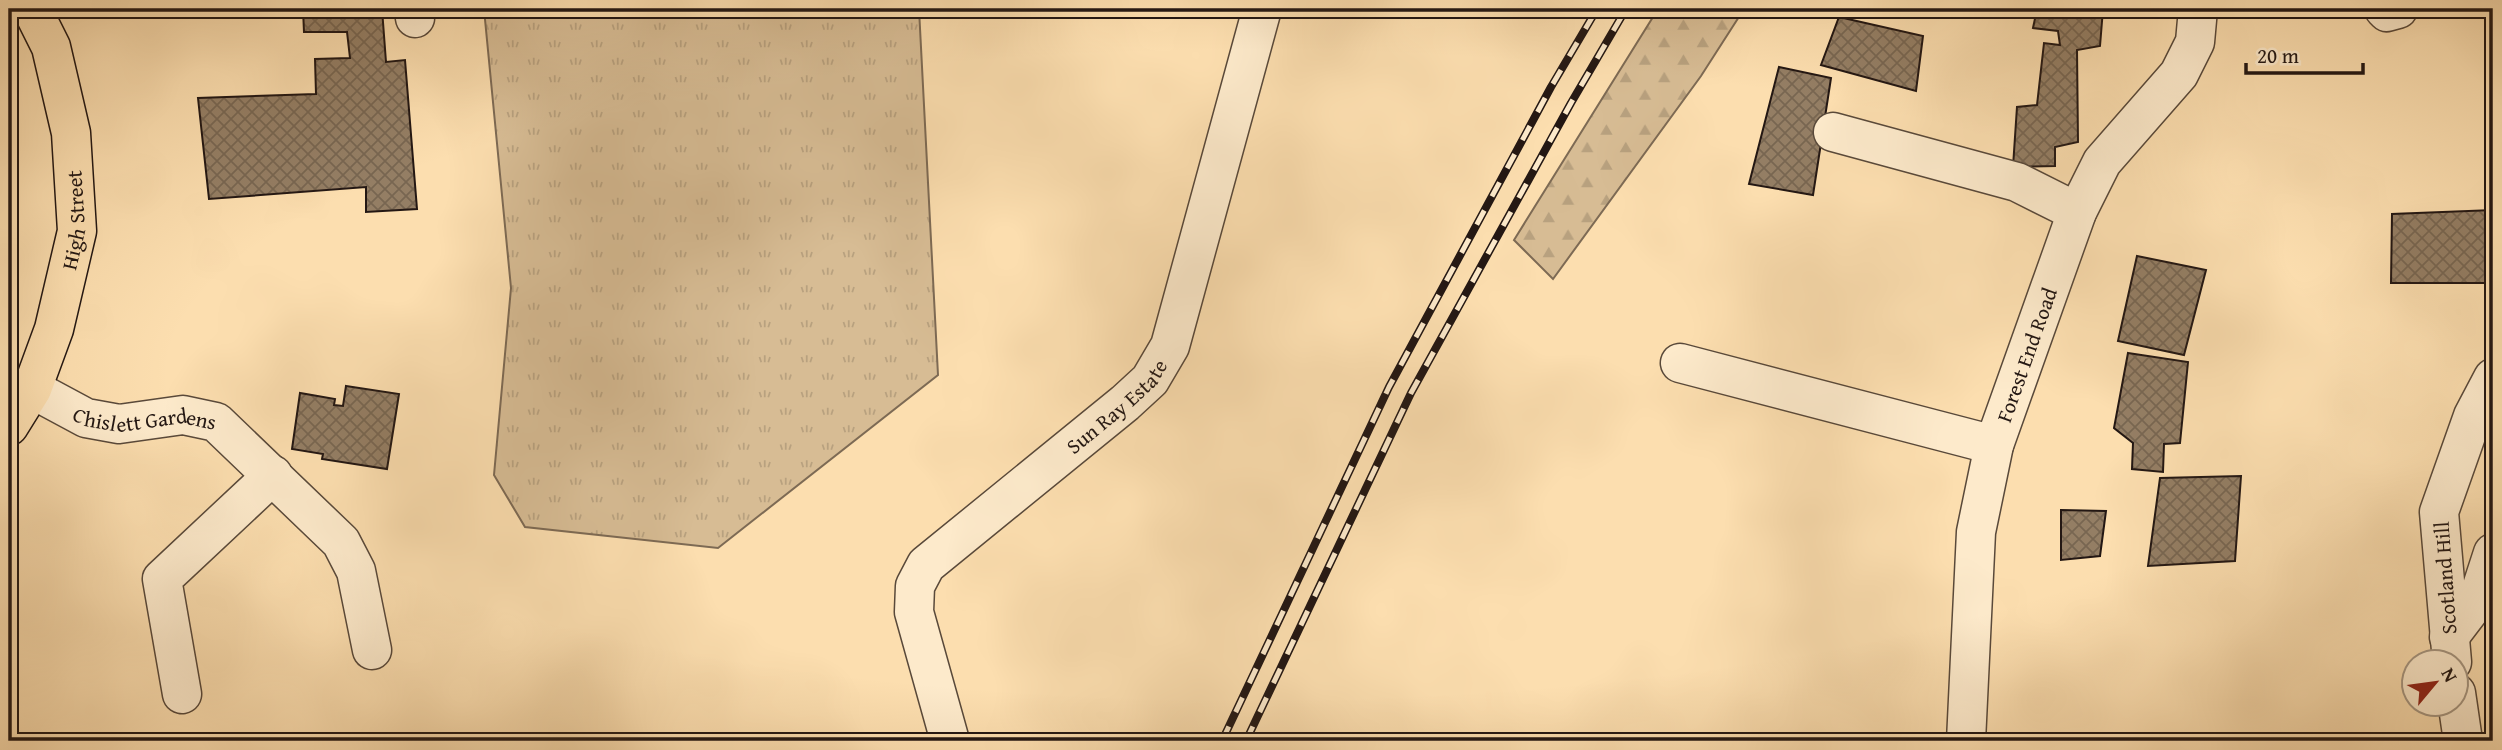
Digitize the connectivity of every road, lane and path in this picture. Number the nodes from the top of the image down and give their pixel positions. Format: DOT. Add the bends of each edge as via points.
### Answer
graph roads {
  1 [pos="32,9"];
  2 [pos="1262,9"];
  3 [pos="2198,9"];
  4 [pos="2384,9"];
  5 [pos="2399,9"];
  6 [pos="1833,132"];
  7 [pos="2077,212"];
  8 [pos="1680,363"];
  9 [pos="2493,378"];
  10 [pos="32,389"];
  11 [pos="9,426"];
  12 [pos="1994,445"];
  13 [pos="273,475"];
  14 [pos="2493,553"];
  15 [pos="2450,648"];
  16 [pos="2451,648"];
  17 [pos="372,650"];
  18 [pos="182,694"];
  19 [pos="2460,718"];
  20 [pos="950,741"];
  21 [pos="1966,741"];
  22 [pos="2463,741"];
  1 -- 10 [label="main road, High Street" via="51,47 71,133 77,231 54,329"];
  2 -- 20 [label="street, Sun Ray Estate" via="1170,346 1150,380 926,565 915,586 914,612"];
  3 -- 7 [label="street, Forest End Road" via="2195,42 2179,74 2102,162"];
  4 -- 5 [label="street"];
  6 -- 7 [label="street" via="2017,182"];
  7 -- 12 [label="street, Forest End Road"];
  8 -- 12 [label="street"];
  9 -- 15 [label="street, Scotland Hill" via="2473,416 2439,512"];
  10 -- 11 [label="main road, High Street"];
  10 -- 13 [label="street, Chislett Gardens" via="86,418 119,424 183,415 216,422"];
  12 -- 21 [label="street, Forest End Road" via="1976,532"];
  13 -- 17 [label="street, Chislett Gardens" via="341,542 356,570"];
  13 -- 18 [label="street" via="162,579"];
  14 -- 16 [label="street" via="2478,599"];
  19 -- 22 [label="street"];
}
